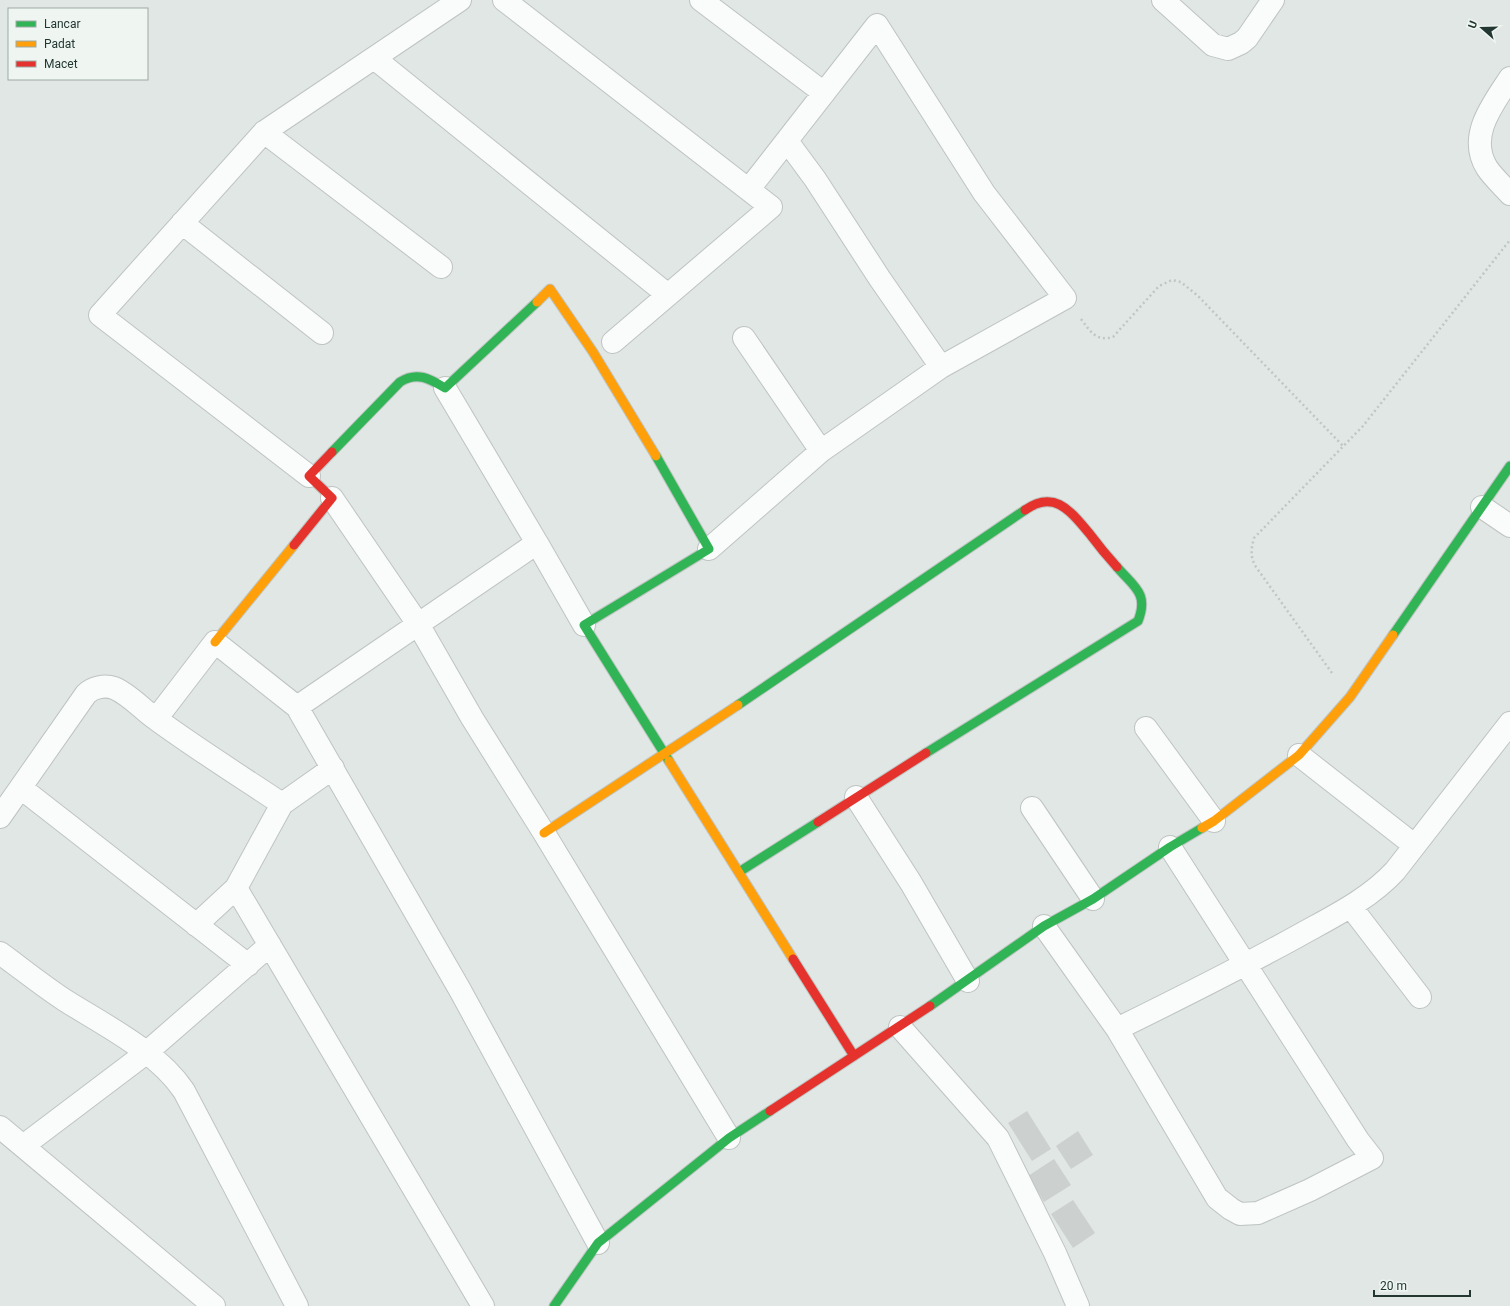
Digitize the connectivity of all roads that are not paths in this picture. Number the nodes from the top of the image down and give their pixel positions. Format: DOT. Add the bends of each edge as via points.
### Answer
graph roads {
  1 [pos="460,0"];
  2 [pos="504,0"];
  3 [pos="701,0"];
  4 [pos="1163,0"];
  5 [pos="1273,0"];
  6 [pos="724,7"];
  7 [pos="374,58"];
  8 [pos="1510,78"];
  9 [pos="824,93"];
  10 [pos="264,132"];
  11 [pos="787,141"];
  12 [pos="749,189"];
  13 [pos="1510,194"];
  14 [pos="182,223"];
  15 [pos="441,267"];
  16 [pos="668,294"];
  17 [pos="322,333"];
  18 [pos="744,338"];
  19 [pos="614,342"];
  20 [pos="941,367"];
  21 [pos="445,388"];
  22 [pos="821,451"];
  23 [pos="1510,466"];
  24 [pos="309,476"];
  25 [pos="332,498"];
  26 [pos="1482,506"];
  27 [pos="1510,526"];
  28 [pos="537,543"];
  29 [pos="709,549"];
  30 [pos="418,624"];
  31 [pos="584,625"];
  32 [pos="215,642"];
  33 [pos="297,707"];
  34 [pos="156,719"];
  35 [pos="1510,722"];
  36 [pos="1146,728"];
  37 [pos="666,755"];
  38 [pos="1299,755"];
  39 [pos="333,768"];
  40 [pos="21,788"];
  41 [pos="856,797"];
  42 [pos="282,804"];
  43 [pos="1032,808"];
  44 [pos="0,817"];
  45 [pos="1214,821"];
  46 [pos="544,833"];
  47 [pos="1414,845"];
  48 [pos="1170,847"];
  49 [pos="739,872"];
  50 [pos="236,888"];
  51 [pos="1093,899"];
  52 [pos="1351,907"];
  53 [pos="196,924"];
  54 [pos="1044,926"];
  55 [pos="270,946"];
  56 [pos="0,953"];
  57 [pos="248,965"];
  58 [pos="1245,965"];
  59 [pos="968,981"];
  60 [pos="1420,997"];
  61 [pos="900,1027"];
  62 [pos="1117,1029"];
  63 [pos="146,1053"];
  64 [pos="854,1056"];
  65 [pos="0,1127"];
  66 [pos="729,1138"];
  67 [pos="23,1146"];
  68 [pos="598,1243"];
  69 [pos="214,1306"];
  70 [pos="297,1306"];
  71 [pos="483,1306"];
  72 [pos="554,1306"];
  73 [pos="1078,1306"];
  1 -- 7 [label="street"];
  2 -- 12 [label="street"];
  3 -- 6 [label="street"];
  4 -- 5 [label="street" via="1213,45 1228,49 1241,44 1247,38"];
  6 -- 9 [label="street"];
  7 -- 10 [label="street"];
  7 -- 16 [label="street"];
  8 -- 13 [label="street" via="1485,116 1480,139 1481,152 1487,168"];
  9 -- 11 [label="street"];
  9 -- 20 [label="street" via="877,25 984,193 1065,298"];
  10 -- 14 [label="street"];
  10 -- 15 [label="street"];
  11 -- 12 [label="street"];
  11 -- 20 [label="street"];
  12 -- 16 [label="street" via="771,207"];
  14 -- 17 [label="street"];
  14 -- 24 [label="street" via="100,314"];
  16 -- 19 [label="street"];
  18 -- 22 [label="street"];
  20 -- 22 [label="street"];
  21 -- 24 [label="street" via="426,377 407,376"];
  21 -- 28 [label="street"];
  21 -- 29 [label="street" via="550,289 579,330"];
  22 -- 29 [label="street"];
  23 -- 26 [label="street"];
  24 -- 25 [label="street"];
  25 -- 30 [label="street"];
  25 -- 32 [label="street"];
  26 -- 27 [label="street"];
  26 -- 38 [label="street" via="1350,697"];
  28 -- 30 [label="street"];
  28 -- 31 [label="street"];
  29 -- 31 [label="street"];
  30 -- 33 [label="street"];
  30 -- 46 [label="street" via="472,718"];
  31 -- 37 [label="street"];
  32 -- 33 [label="street"];
  32 -- 34 [label="street"];
  33 -- 39 [label="street"];
  34 -- 40 [label="street" via="114,688 97,688 89,691"];
  34 -- 42 [label="street"];
  35 -- 47 [label="street"];
  36 -- 45 [label="street"];
  37 -- 41 [label="street" via="1029,507 1044,500 1068,509 1142,597 1143,608 1138,622"];
  37 -- 46 [label="street"];
  37 -- 49 [label="street"];
  38 -- 45 [label="street"];
  38 -- 47 [label="street"];
  39 -- 42 [label="street"];
  39 -- 68 [label="street" via="460,990"];
  40 -- 44 [label="street"];
  40 -- 53 [label="street"];
  41 -- 49 [label="street"];
  41 -- 59 [label="street" via="911,883"];
  42 -- 50 [label="street"];
  43 -- 51 [label="street"];
  45 -- 48 [label="street"];
  46 -- 66 [label="street"];
  47 -- 52 [label="street" via="1385,882"];
  48 -- 51 [label="street"];
  48 -- 58 [label="street"];
  49 -- 64 [label="street"];
  50 -- 53 [label="street"];
  50 -- 55 [label="street"];
  51 -- 54 [label="street"];
  52 -- 58 [label="street"];
  52 -- 60 [label="street"];
  53 -- 57 [label="street"];
  54 -- 59 [label="street"];
  54 -- 62 [label="street"];
  55 -- 57 [label="street"];
  55 -- 71 [label="street"];
  56 -- 63 [label="street" via="53,992"];
  57 -- 63 [label="street"];
  58 -- 62 [label="street"];
  58 -- 62 [label="street" via="1372,1158 1258,1213 1240,1214 1231,1210 1213,1192"];
  59 -- 61 [label="street"];
  61 -- 64 [label="street"];
  61 -- 73 [label="street" via="998,1138"];
  63 -- 67 [label="street"];
  63 -- 70 [label="street" via="177,1080 184,1091"];
  64 -- 66 [label="street"];
  65 -- 67 [label="street"];
  66 -- 68 [label="street"];
  67 -- 69 [label="street"];
  68 -- 72 [label="street"];
}
